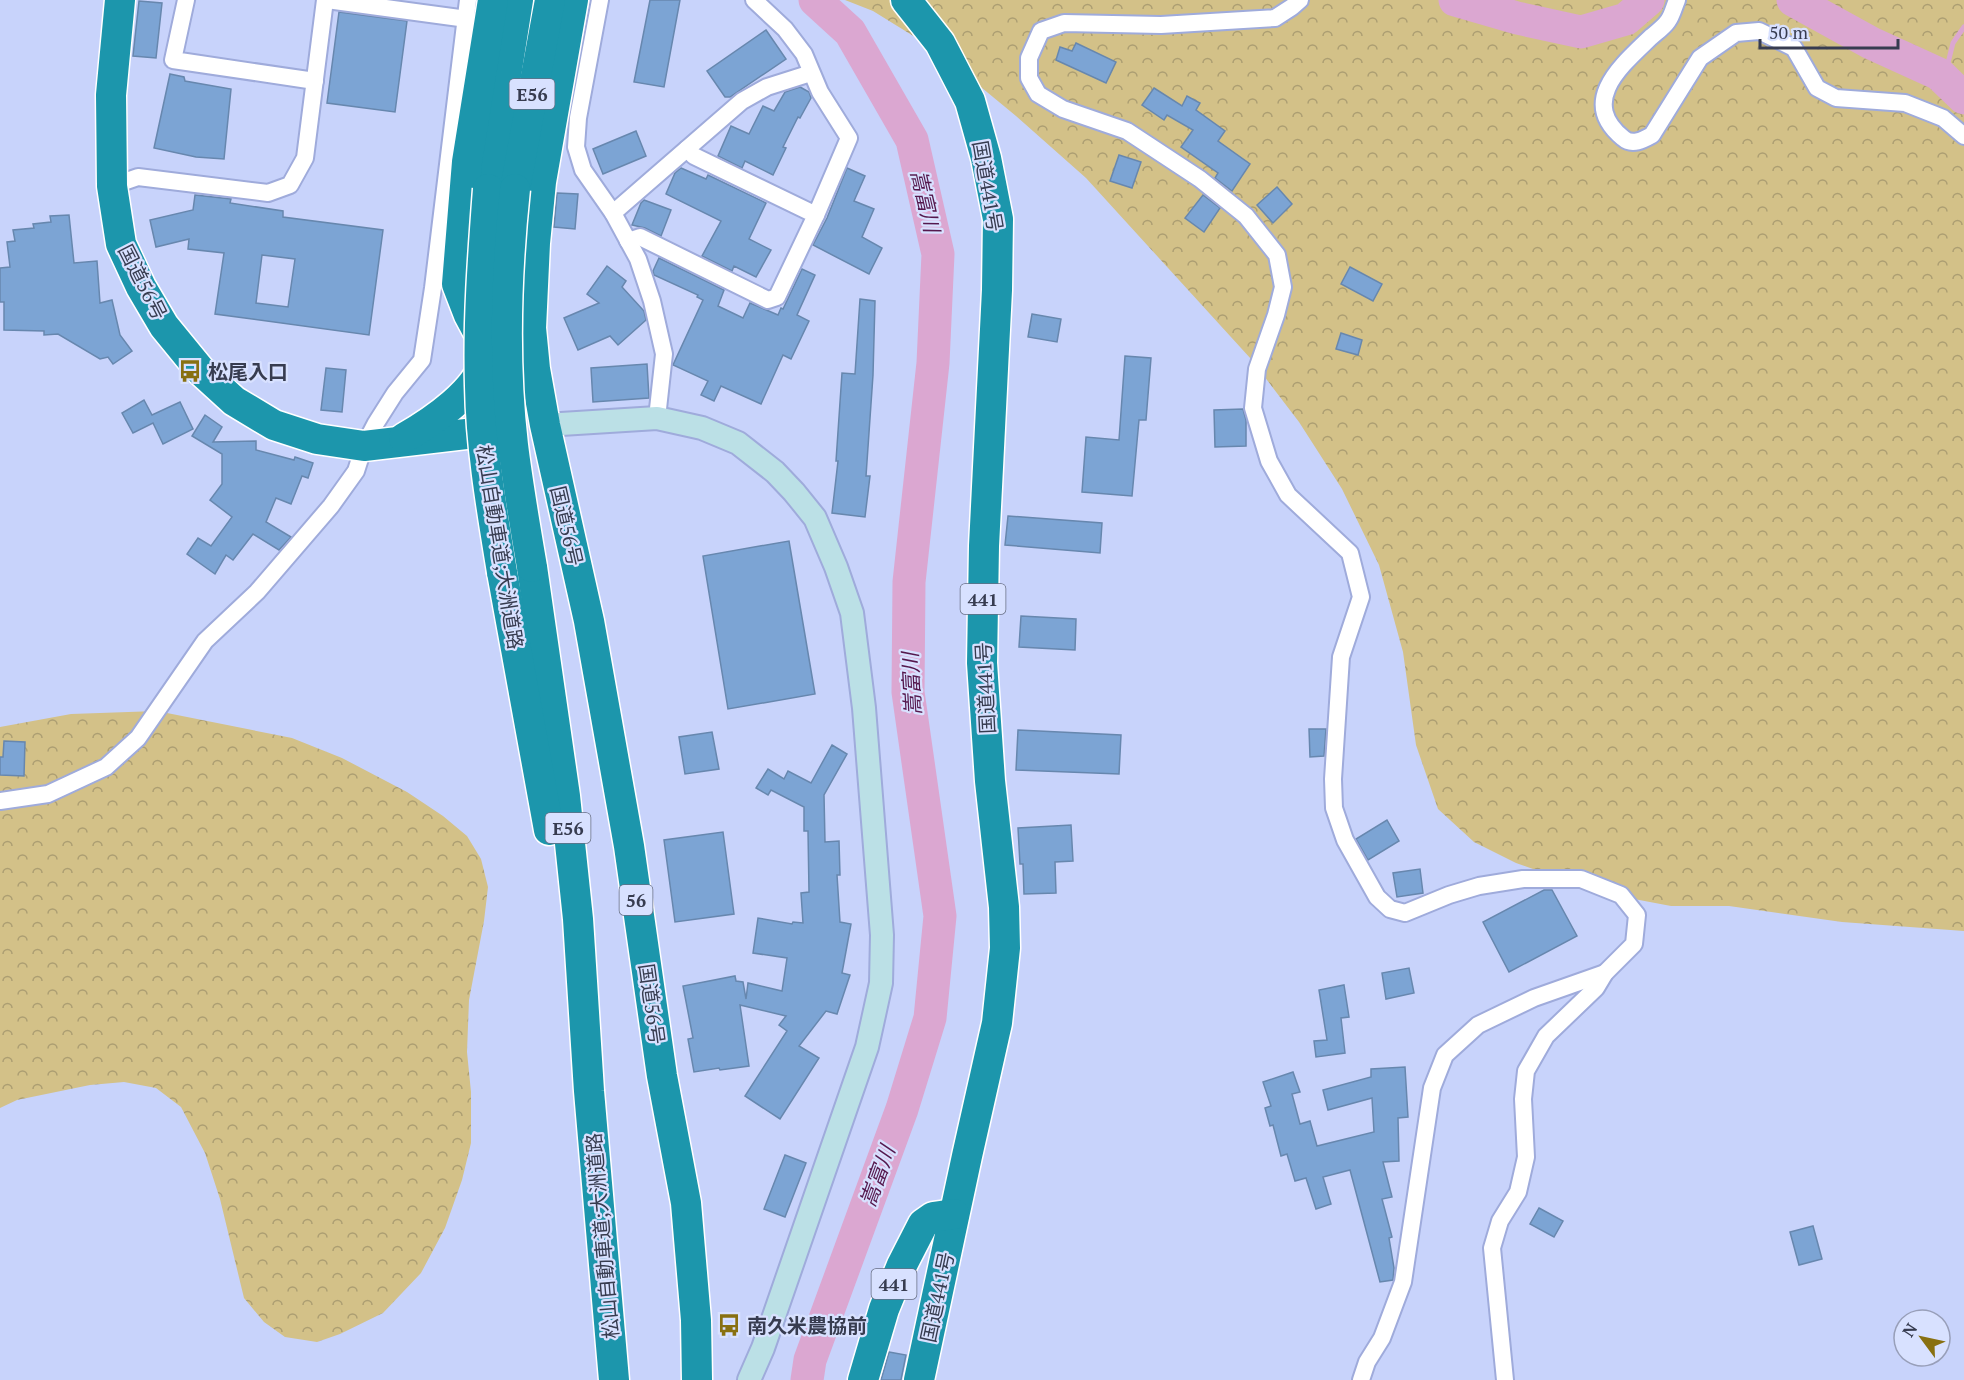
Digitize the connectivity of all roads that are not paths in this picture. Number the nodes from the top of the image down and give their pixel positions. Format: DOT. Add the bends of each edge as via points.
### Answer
graph roads {
  1 [pos="120,0"];
  2 [pos="186,0"];
  3 [pos="326,0"];
  4 [pos="468,0"];
  5 [pos="493,0"];
  6 [pos="518,0"];
  7 [pos="550,0"];
  8 [pos="573,0"];
  9 [pos="600,0"];
  10 [pos="754,0"];
  11 [pos="906,0"];
  12 [pos="1300,0"];
  13 [pos="1677,0"];
  14 [pos="466,19"];
  15 [pos="811,73"];
  16 [pos="315,81"];
  17 [pos="1964,136"];
  18 [pos="687,149"];
  19 [pos="112,186"];
  20 [pos="502,189"];
  21 [pos="613,213"];
  22 [pos="816,215"];
  23 [pos="628,241"];
  24 [pos="486,347"];
  25 [pos="657,418"];
  26 [pos="545,425"];
  27 [pos="397,442"];
  28 [pos="364,446"];
  29 [pos="0,801"];
  30 [pos="1605,973"];
  31 [pos="589,1091"];
  32 [pos="954,1214"];
  33 [pos="614,1380"];
  34 [pos="698,1380"];
  35 [pos="749,1380"];
  36 [pos="863,1380"];
  37 [pos="920,1380"];
  38 [pos="1361,1380"];
  39 [pos="1505,1380"];
  1 -- 19 [label="highway, 国道56号" via="111,95"];
  2 -- 16 [label="street" via="173,60"];
  3 -- 14 [label="street"];
  3 -- 16 [label="street"];
  4 -- 14 [label="street"];
  5 -- 24 [label="highway" via="467,162 457,284"];
  6 -- 20 [label="highway, 松山自動車道;大洲道路 / E56"];
  7 -- 20 [label="highway, 松山自動車道;大洲道路 / E56"];
  8 -- 26 [label="highway" via="541,182 535,243 531,328"];
  9 -- 21 [label="street" via="576,147 583,170"];
  10 -- 15 [label="street" via="785,29 804,54"];
  11 -- 32 [label="highway, 国道441号 / 441" via="940,43 970,101 998,219 982,663 1005,948 997,1023"];
  12 -- 30 [label="street" via="1275,18 1161,25 1064,23 1041,31 1029,58 1029,78 1038,94 1063,110 1127,131 1200,179 1246,216 1277,255 1282,287 1257,369 1253,408 1269,460 1288,495 1350,553 1361,597 1341,657 1334,808 1345,840 1377,897 1390,909 1405,913 1479,886 1523,879 1581,879 1621,895 1637,915 1634,944"];
  13 -- 17 [label="street" via="1668,21 1610,82 1602,104 1607,120 1624,140 1639,142 1652,135 1700,58 1736,33 1760,31 1794,48 1817,88 1836,98 1905,103 1943,118"];
  14 -- 28 [label="street" via="422,360 395,393"];
  15 -- 18 [label="street" via="742,100"];
  15 -- 22 [label="street" via="849,138"];
  16 -- 19 [label="street" via="305,158 290,185 268,193 138,177"];
  18 -- 21 [label="street"];
  18 -- 22 [label="street" via="694,156"];
  19 -- 28 [label="highway, 国道56号" via="121,244 141,287 164,326 200,370 234,400 274,425 317,439"];
  20 -- 31 [label="highway, 松山自動車道;大洲道路 / E56, bridge" via="508,252 508,387 513,445 565,796"];
  20 -- 31 [label="highway, 松山自動車道;大洲道路 / E56, bridge" via="479,314 484,451 502,572 545,800"];
  21 -- 23 [label="street"];
  22 -- 23 [label="street" via="777,297 768,300 640,237"];
  23 -- 25 [label="street" via="652,301 664,354"];
  24 -- 26 [label="highway"];
  24 -- 27 [label="highway" via="484,363 466,392 432,422"];
  25 -- 26 [label="street"];
  25 -- 35 [label="street" via="702,428 738,442 776,472 815,518 852,614 864,708 882,935 880,983 863,1057"];
  26 -- 27 [label="highway, 国道56号"];
  26 -- 34 [label="highway, 国道56号 / 56" via="589,621 686,1203"];
  27 -- 28 [label="highway, 国道56号"];
  28 -- 29 [label="street" via="356,471 331,506 257,592 205,641 138,738 106,767 48,794"];
  30 -- 38 [label="street" via="1534,998 1478,1025 1446,1056 1432,1088 1402,1282 1382,1338"];
  30 -- 39 [label="street" via="1596,988 1546,1036 1526,1071 1526,1157 1518,1192 1500,1221 1492,1248"];
  31 -- 33 [label="highway, 松山自動車道;大洲道路 / E56"];
  32 -- 36 [label="highway, 国道441号 / 441" via="933,1217 923,1224 884,1309"];
  32 -- 37 [label="highway, 国道441号 / 441"];
}
